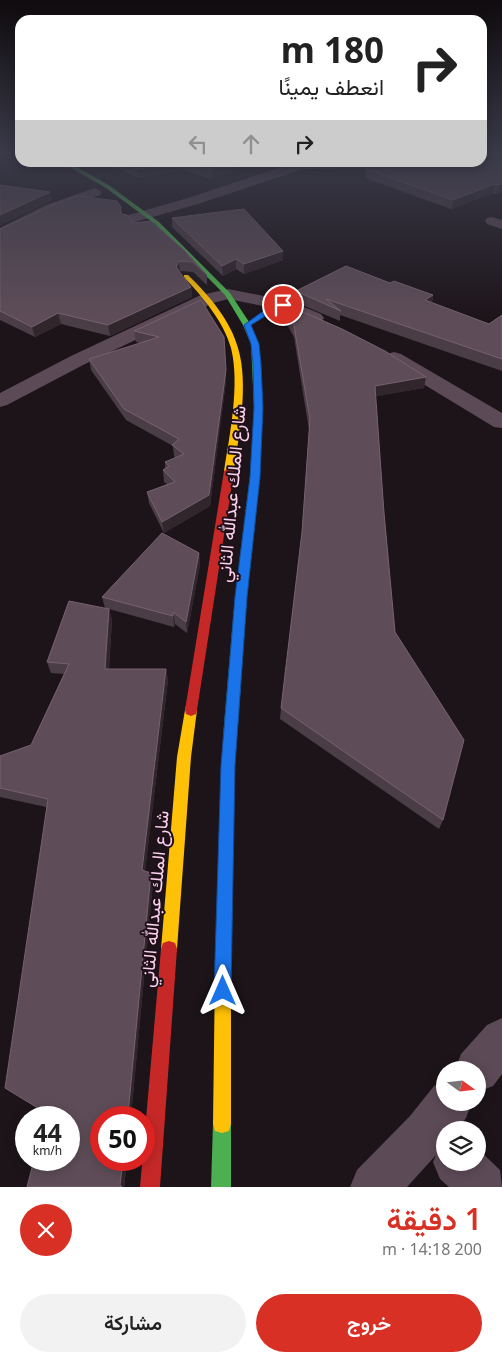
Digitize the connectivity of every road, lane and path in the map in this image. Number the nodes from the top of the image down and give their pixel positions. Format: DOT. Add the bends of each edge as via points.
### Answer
graph roads {
  1 [pos="50,208"];
  2 [pos="138,208"];
  3 [pos="175,208"];
  4 [pos="126,217"];
  5 [pos="152,218"];
  6 [pos="141,230"];
  7 [pos="0,234"];
  8 [pos="180,270"];
  9 [pos="228,294"];
  10 [pos="206,299"];
  11 [pos="283,305"];
  12 [pos="247,325"];
  13 [pos="334,327"];
  14 [pos="374,347"];
  15 [pos="0,402"];
  16 [pos="502,422"];
  17 [pos="502,1040"];
  18 [pos="484,1061"];
  19 [pos="436,1143"];
  20 [pos="471,1171"];
  21 [pos="150,1187"];
  22 [pos="221,1187"];
  23 [pos="374,1187"];
  24 [pos="483,1187"];
  1 -- 7 [label="street"];
  2 -- 5 [label="main road, شارع الملك عبدالله الثاني"];
  3 -- 5 [label="street"];
  4 -- 5 [label="street"];
  4 -- 6 [label="main road"];
  5 -- 6 [label="street"];
  5 -- 9 [label="main road, شارع الملك عبدالله الثاني"];
  8 -- 10 [label="main road, شارع الملك عبدالله الثاني"];
  9 -- 10 [label="street"];
  9 -- 11 [label="street"];
  9 -- 12 [label="main road, شارع الملك عبدالله الثاني"];
  10 -- 15 [label="street" via="78,360"];
  10 -- 21 [label="main road, شارع الملك عبدالله الثاني" via="235,347 238,381 221,533 184,757"];
  11 -- 12 [label="street"];
  11 -- 13 [label="street"];
  12 -- 22 [label="main road, شارع الملك عبدالله الثاني" via="255,344 258,408 255,477 241,597 228,765"];
  14 -- 16 [label="street"];
  17 -- 18 [label="street"];
  19 -- 23 [label="street"];
  20 -- 24 [label="street"];
}
